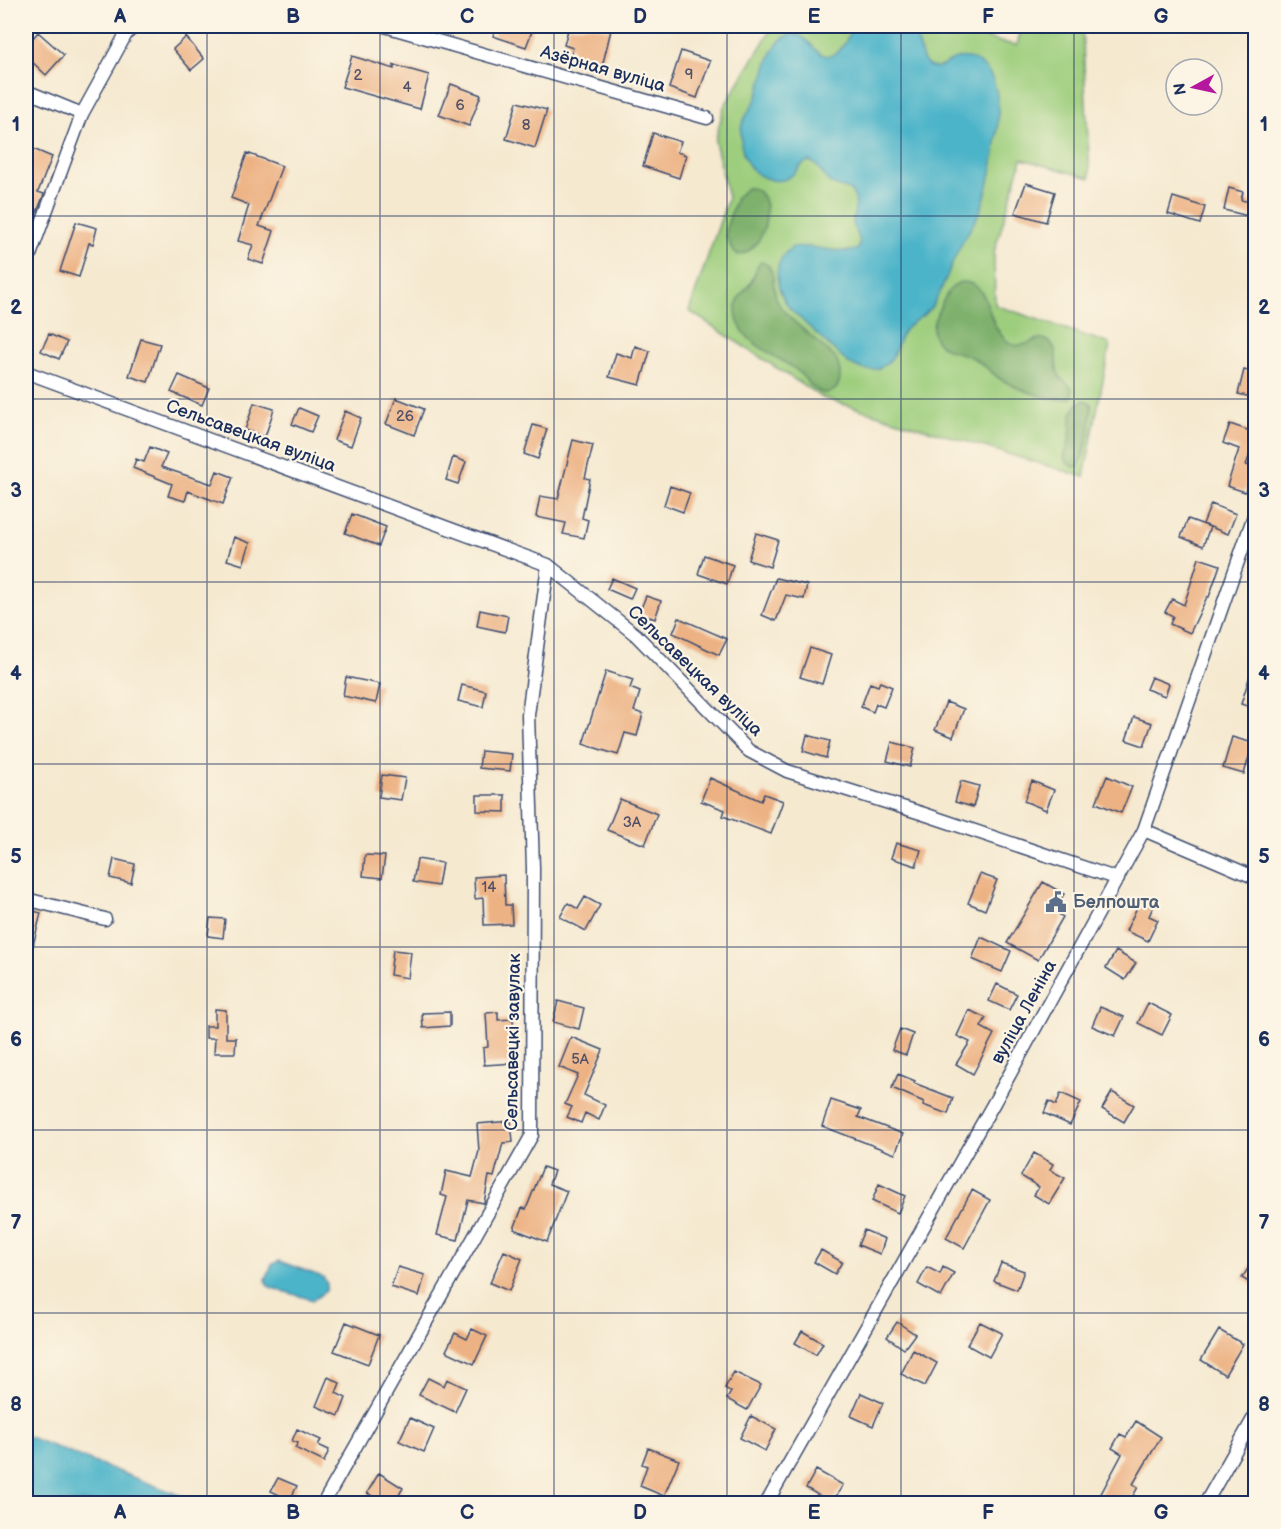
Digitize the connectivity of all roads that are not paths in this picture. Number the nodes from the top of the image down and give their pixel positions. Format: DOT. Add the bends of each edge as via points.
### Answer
graph roads {
  1 [pos="135,26"];
  2 [pos="385,26"];
  3 [pos="26,91"];
  4 [pos="82,114"];
  5 [pos="707,118"];
  6 [pos="26,266"];
  7 [pos="26,372"];
  8 [pos="1256,510"];
  9 [pos="548,565"];
  10 [pos="1144,830"];
  11 [pos="1256,878"];
  12 [pos="1118,879"];
  13 [pos="26,899"];
  14 [pos="105,919"];
  15 [pos="1256,1414"];
  16 [pos="323,1503"];
  17 [pos="766,1503"];
  18 [pos="1205,1503"];
  1 -- 4 [label="street" via="126,34"];
  2 -- 5 [label="street, Азёрная вуліца"];
  3 -- 4 [label="street"];
  4 -- 6 [label="street"];
  7 -- 9 [label="street, Сельсавецкая вуліца"];
  8 -- 10 [label="street, вуліца Леніна"];
  9 -- 12 [label="street, Сельсавецкая вуліца" via="636,635 749,751 787,771"];
  9 -- 16 [label="street, Сельсавецкі завулак" via="528,716 533,867 531,1135"];
  10 -- 11 [label="street"];
  10 -- 12 [label="street, вуліца Леніна"];
  12 -- 17 [label="street, вуліца Леніна"];
  13 -- 14 [label="street"];
  15 -- 18 [label="street"];
}
